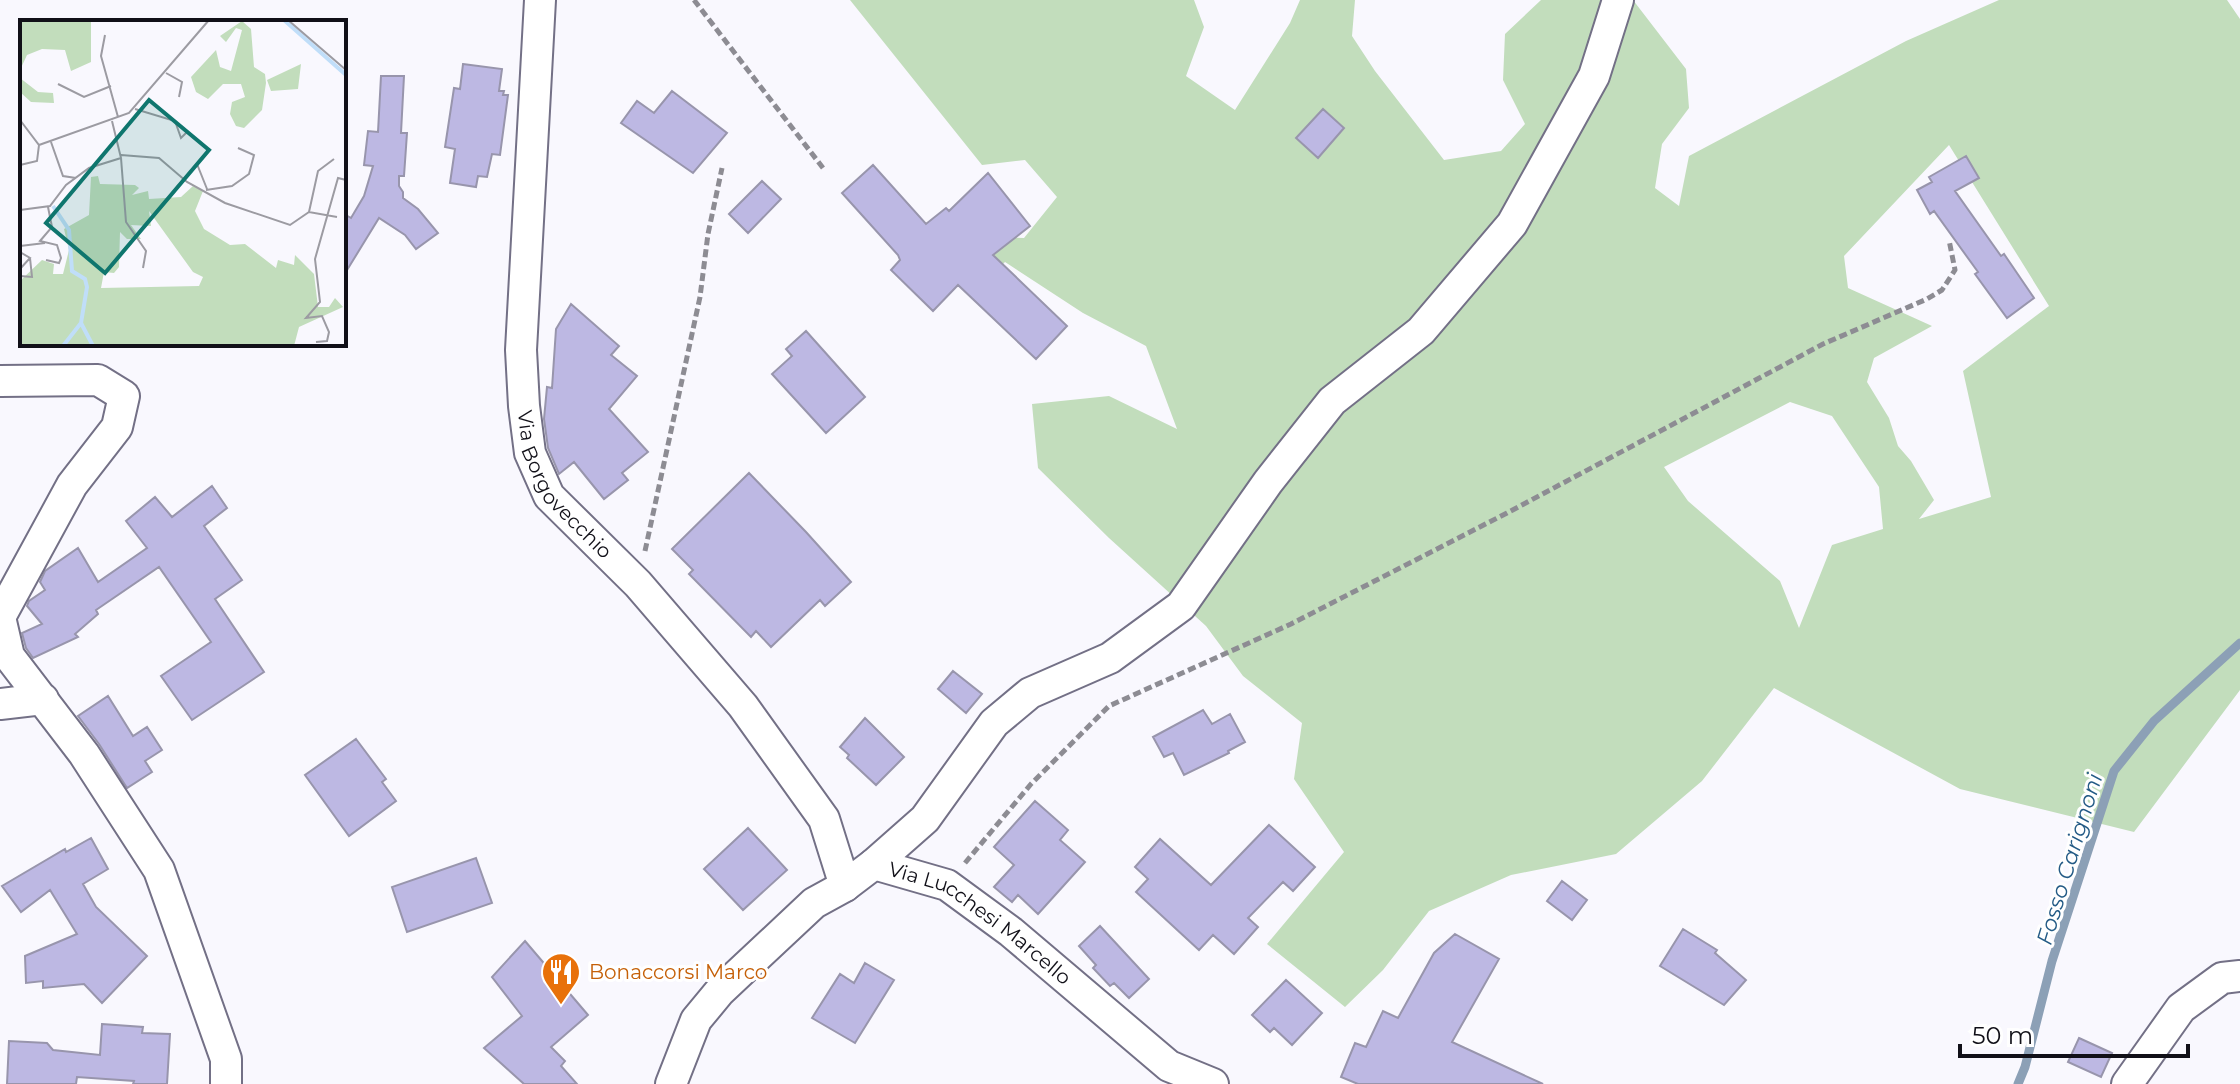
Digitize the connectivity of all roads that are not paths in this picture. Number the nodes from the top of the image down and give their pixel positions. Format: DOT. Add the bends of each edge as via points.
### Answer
graph roads {
  1 [pos="540,0"];
  2 [pos="1618,0"];
  3 [pos="0,381"];
  4 [pos="0,617"];
  5 [pos="43,699"];
  6 [pos="0,704"];
  7 [pos="874,864"];
  8 [pos="845,886"];
  9 [pos="2240,976"];
  10 [pos="226,1084"];
  11 [pos="671,1084"];
  12 [pos="1213,1084"];
  13 [pos="2127,1084"];
  1 -- 8 [label="street, Via Borgovecchio" via="521,350 530,453 549,496 638,584 743,706 824,819"];
  2 -- 7 [label="street" via="1594,76 1512,224 1432,319 1332,401 1181,606 1110,658 1030,693 994,723 925,819"];
  3 -- 4 [label="street" via="98,380 124,396 117,427 72,485"];
  4 -- 5 [label="street" via="9,656"];
  5 -- 6 [label="street"];
  5 -- 10 [label="street" via="159,870 226,1059"];
  7 -- 8 [label="street, Via Lucchesi Marcello"];
  7 -- 12 [label="street, Via Lucchesi Marcello" via="947,885 1011,932 1169,1066"];
  8 -- 11 [label="street, Via Lucchesi Marcello" via="814,903 720,991 696,1020"];
  9 -- 13 [label="street" via="2222,978 2181,1008"];
}
